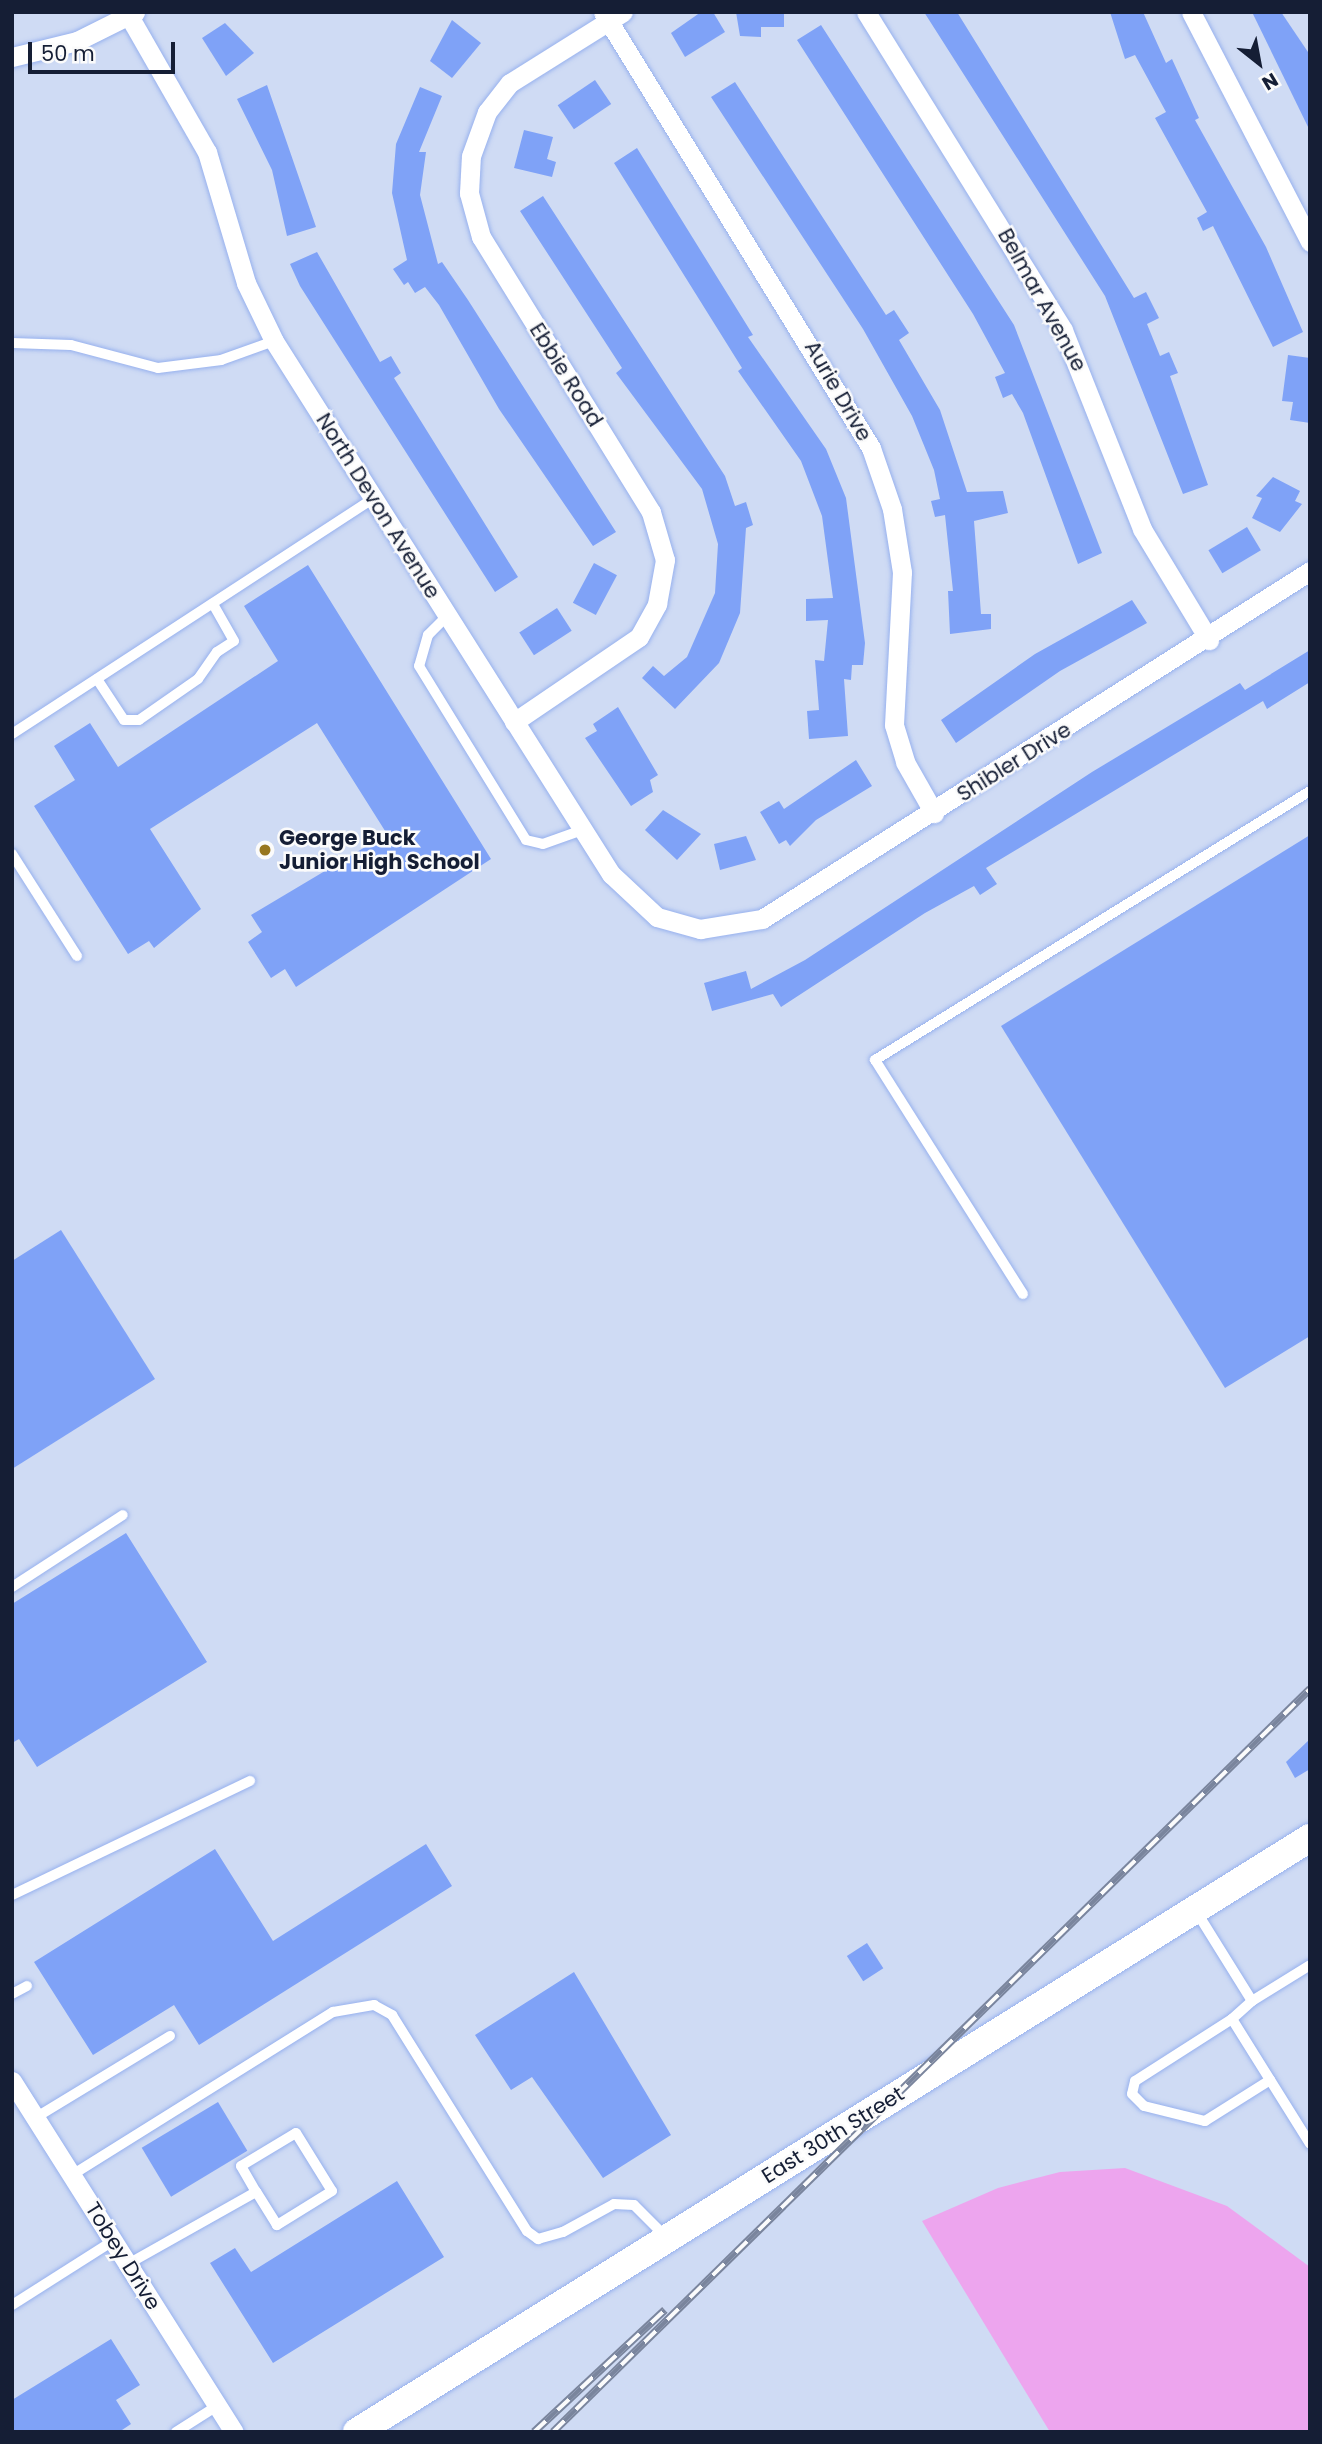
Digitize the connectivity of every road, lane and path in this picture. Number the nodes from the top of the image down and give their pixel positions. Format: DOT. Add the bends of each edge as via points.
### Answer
graph roads {
  1 [pos="866,12"];
  2 [pos="1191,12"];
  3 [pos="132,14"];
  4 [pos="611,15"];
  5 [pos="12,57"];
  6 [pos="1310,242"];
  7 [pos="275,341"];
  8 [pos="12,343"];
  9 [pos="373,499"];
  10 [pos="1310,571"];
  11 [pos="213,604"];
  12 [pos="447,617"];
  13 [pos="1209,640"];
  14 [pos="97,679"];
  15 [pos="514,722"];
  16 [pos="12,734"];
  17 [pos="1310,791"];
  18 [pos="934,813"];
  19 [pos="582,830"];
  20 [pos="12,854"];
  21 [pos="709,929"];
  22 [pos="77,956"];
  23 [pos="1023,1294"];
  24 [pos="122,1515"];
  25 [pos="12,1587"];
  26 [pos="250,1781"];
  27 [pos="1310,1838"];
  28 [pos="12,1895"];
  29 [pos="1196,1909"];
  30 [pos="1310,1965"];
  31 [pos="27,1986"];
  32 [pos="12,1994"];
  33 [pos="1252,2001"];
  34 [pos="1232,2018"];
  35 [pos="170,2036"];
  36 [pos="1270,2080"];
  37 [pos="12,2081"];
  38 [pos="35,2118"];
  39 [pos="1310,2144"];
  40 [pos="72,2175"];
  41 [pos="256,2192"];
  42 [pos="667,2238"];
  43 [pos="113,2241"];
  44 [pos="128,2264"];
  45 [pos="12,2305"];
  46 [pos="217,2406"];
  47 [pos="176,2432"];
  48 [pos="234,2432"];
  49 [pos="357,2432"];
  1 -- 13 [label="street, Belmar Avenue" via="1063,330 1142,529"];
  2 -- 6 [label="street"];
  3 -- 5 [label="street" via="77,41"];
  3 -- 7 [label="street, North Devon Avenue" via="207,152 243,274"];
  4 -- 15 [label="street, Ebbie Road" via="525,72 492,104 473,146 469,192 485,245 654,517 664,550 663,587 654,612 626,649"];
  4 -- 18 [label="street, Aurie Drive" via="871,448 892,509 902,572 894,725 905,762"];
  7 -- 8 [label="lane" via="221,360 158,368 71,345"];
  7 -- 9 [label="street, North Devon Avenue"];
  9 -- 11 [label="lane"];
  9 -- 12 [label="street, North Devon Avenue"];
  10 -- 13 [label="street, Shibler Drive"];
  11 -- 14 [label="lane"];
  11 -- 14 [label="lane" via="234,641 217,652 198,679 139,720 124,720"];
  12 -- 15 [label="street, North Devon Avenue"];
  12 -- 19 [label="lane" via="428,635 419,666 526,840 543,844"];
  13 -- 18 [label="street, Shibler Drive"];
  14 -- 16 [label="lane"];
  15 -- 19 [label="street, North Devon Avenue"];
  17 -- 23 [label="lane" via="875,1060"];
  18 -- 21 [label="street, Shibler Drive" via="762,919"];
  19 -- 21 [label="street, North Devon Avenue" via="634,902 674,924"];
  20 -- 22 [label="lane"];
  24 -- 25 [label="lane"];
  26 -- 28 [label="lane"];
  27 -- 29 [label="main road, East 30th Street"];
  29 -- 33 [label="lane"];
  29 -- 42 [label="main road, East 30th Street"];
  30 -- 33 [label="lane"];
  31 -- 32 [label="lane"];
  33 -- 34 [label="lane"];
  34 -- 36 [label="lane"];
  34 -- 36 [label="lane" via="1135,2081 1132,2094 1144,2106 1205,2121"];
  35 -- 38 [label="lane"];
  36 -- 39 [label="lane"];
  37 -- 38 [label="street, Tobey Drive"];
  38 -- 40 [label="street, Tobey Drive"];
  40 -- 42 [label="lane" via="333,2012 374,2005 392,2015 527,2231 538,2239 614,2204 634,2205"];
  40 -- 43 [label="street, Tobey Drive"];
  41 -- 41 [label="lane" via="241,2166 296,2133 332,2191 277,2225"];
  41 -- 44 [label="lane"];
  42 -- 49 [label="main road, East 30th Street"];
  43 -- 44 [label="street, Tobey Drive"];
  43 -- 45 [label="lane"];
  44 -- 46 [label="street, Tobey Drive"];
  46 -- 47 [label="lane"];
  46 -- 48 [label="street, Tobey Drive"];
}
